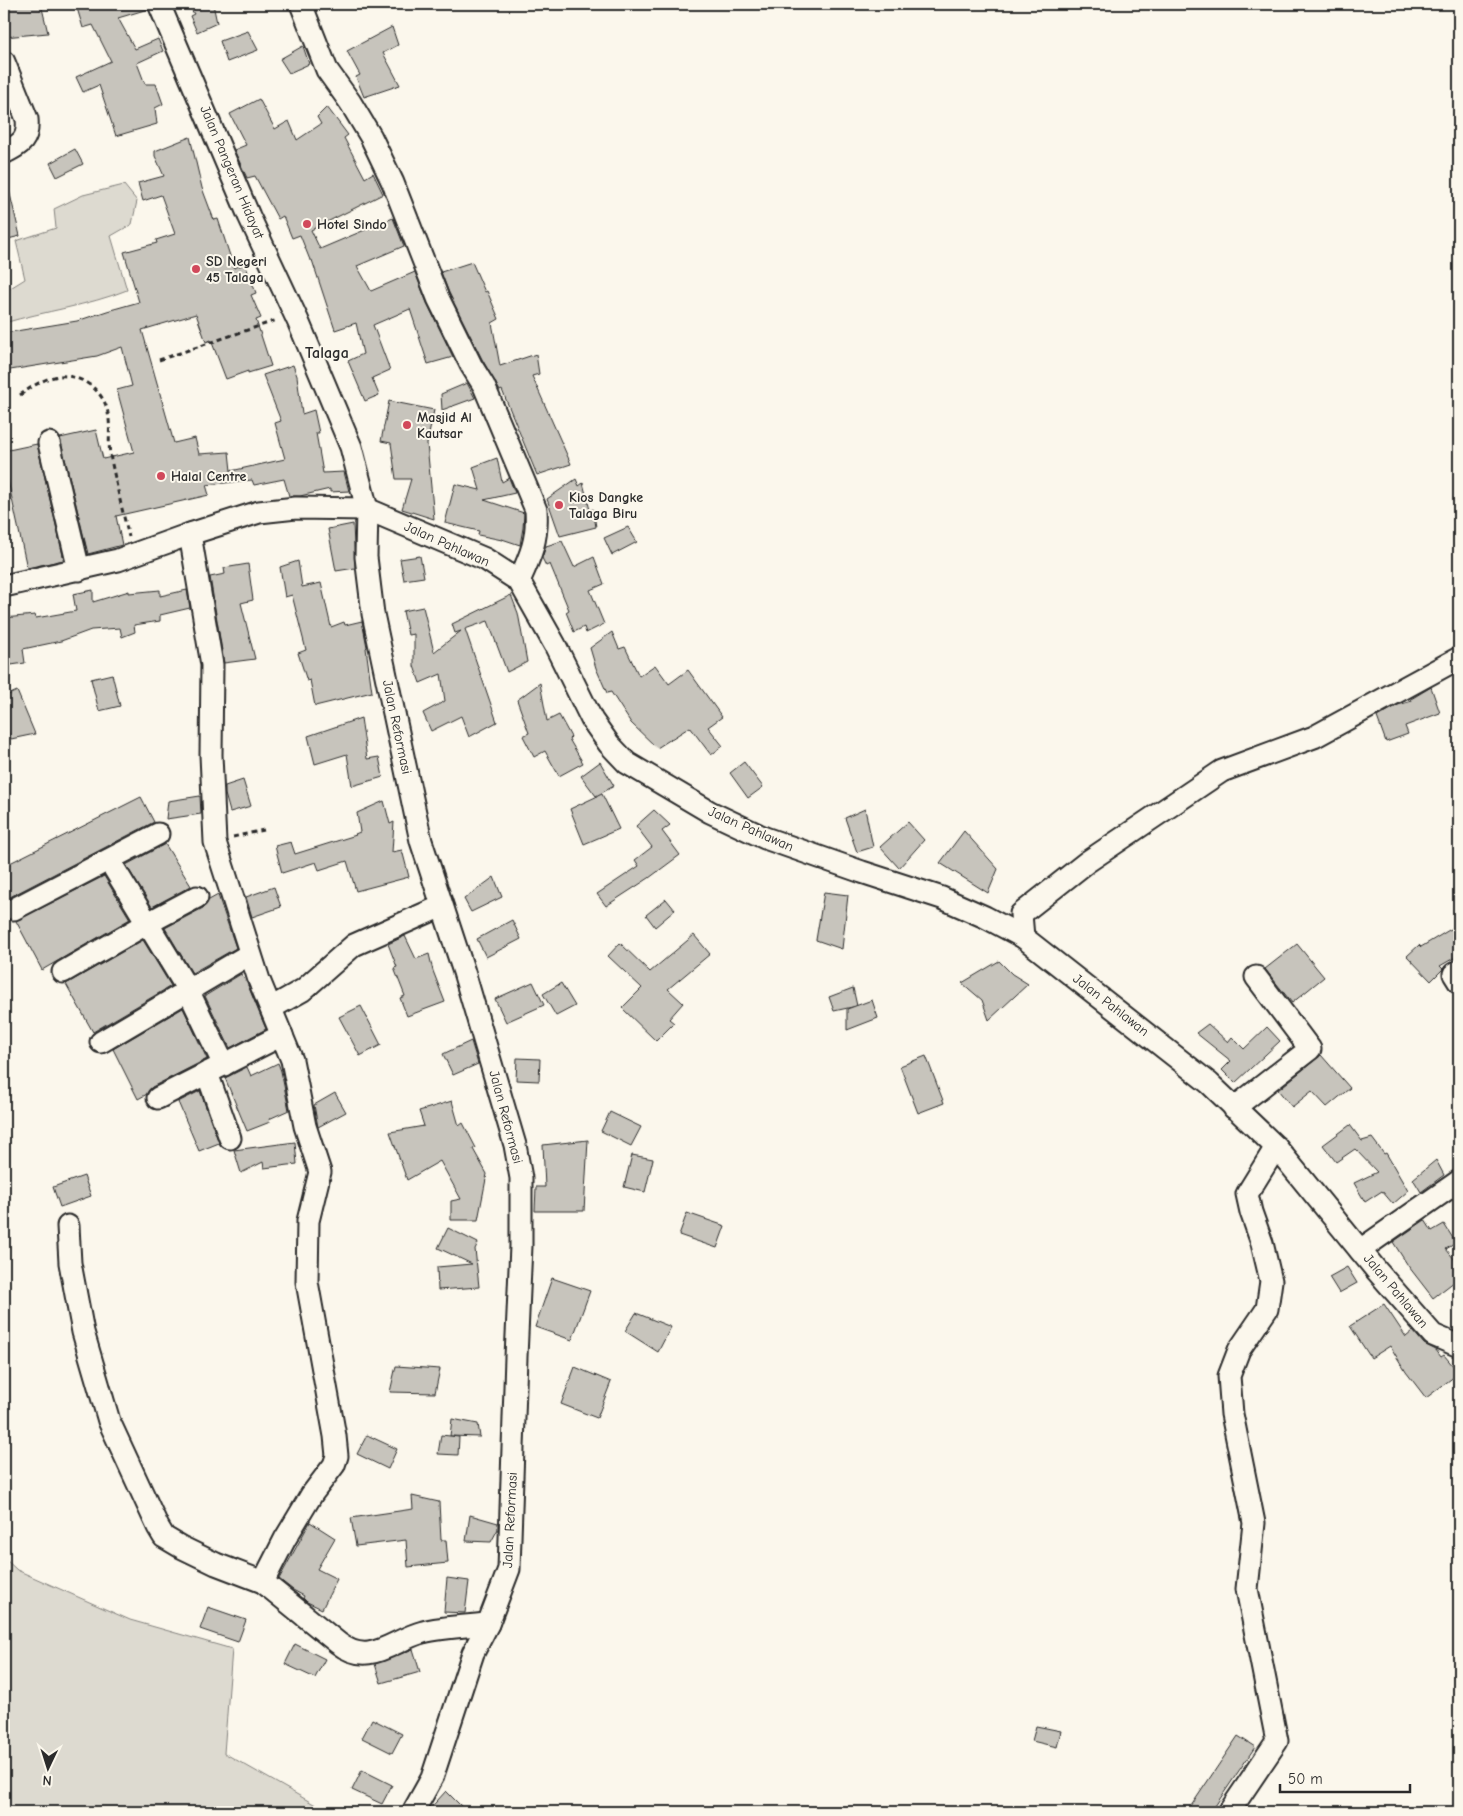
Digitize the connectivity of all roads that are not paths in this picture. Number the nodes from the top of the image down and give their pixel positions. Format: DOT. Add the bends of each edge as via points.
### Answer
graph roads {
  1 [pos="159,4"];
  2 [pos="301,4"];
  3 [pos="4,62"];
  4 [pos="4,153"];
  5 [pos="49,443"];
  6 [pos="367,509"];
  7 [pos="190,534"];
  8 [pos="79,570"];
  9 [pos="519,581"];
  10 [pos="4,586"];
  11 [pos="1459,658"];
  12 [pos="158,834"];
  13 [pos="109,860"];
  14 [pos="197,898"];
  15 [pos="442,906"];
  16 [pos="14,909"];
  17 [pos="148,923"];
  18 [pos="1023,937"];
  19 [pos="250,954"];
  20 [pos="1459,971"];
  21 [pos="63,972"];
  22 [pos="1256,977"];
  23 [pos="1459,982"];
  24 [pos="188,990"];
  25 [pos="271,1008"];
  26 [pos="282,1035"];
  27 [pos="101,1042"];
  28 [pos="215,1069"];
  29 [pos="158,1098"];
  30 [pos="1234,1108"];
  31 [pos="230,1138"];
  32 [pos="1276,1147"];
  33 [pos="1459,1181"];
  34 [pos="68,1226"];
  35 [pos="1360,1250"];
  36 [pos="1459,1346"];
  37 [pos="263,1582"];
  38 [pos="488,1624"];
  39 [pos="414,1812"];
  40 [pos="1229,1812"];
  1 -- 6 [label="street, Jalan Pangeran Hidayat" via="351,447"];
  2 -- 9 [label="street" via="327,70 371,137 389,175 438,298 484,386 536,510 535,540"];
  3 -- 4 [label="street" via="28,128 24,140"];
  5 -- 8 [label="street"];
  6 -- 7 [label="street, Jalan Pahlawan" via="296,508 259,512"];
  6 -- 9 [label="street, Jalan Pahlawan" via="485,559"];
  6 -- 15 [label="street, Jalan Reformasi" via="366,557 373,614 421,841"];
  7 -- 8 [label="street, Jalan Pahlawan" via="118,560"];
  7 -- 19 [label="street" via="212,665 214,842"];
  8 -- 10 [label="street, Jalan Pahlawan"];
  9 -- 18 [label="street, Jalan Pahlawan" via="592,720 608,744 627,763 710,812 765,838 942,898"];
  11 -- 18 [label="street" via="1314,736 1222,771 1087,862 1021,914"];
  12 -- 13 [label="street"];
  13 -- 16 [label="street"];
  13 -- 17 [label="street"];
  14 -- 17 [label="street"];
  15 -- 25 [label="street" via="354,945 303,990"];
  15 -- 38 [label="street, Jalan Reformasi" via="513,1136 521,1178 509,1569"];
  17 -- 21 [label="street"];
  17 -- 24 [label="street"];
  18 -- 30 [label="street, Jalan Pahlawan" via="1209,1083"];
  19 -- 24 [label="street"];
  19 -- 25 [label="street"];
  20 -- 23 [label="street" via="1454,974"];
  22 -- 30 [label="street" via="1310,1049"];
  24 -- 27 [label="street"];
  24 -- 28 [label="street"];
  25 -- 26 [label="street"];
  26 -- 28 [label="street"];
  26 -- 37 [label="street" via="292,1060 320,1172 308,1221 307,1282 336,1456 334,1465 312,1494"];
  28 -- 29 [label="street"];
  28 -- 31 [label="street"];
  30 -- 32 [label="street, Jalan Pahlawan"];
  32 -- 35 [label="street, Jalan Pahlawan"];
  32 -- 40 [label="street" via="1247,1194 1271,1281 1267,1309 1239,1350 1229,1376 1232,1414 1254,1523 1247,1589 1277,1741"];
  33 -- 35 [label="street"];
  34 -- 37 [label="street" via="70,1263 83,1332 109,1421 158,1527 164,1537 181,1548"];
  35 -- 36 [label="street, Jalan Pahlawan" via="1433,1335"];
  37 -- 38 [label="street" via="346,1650 355,1653 378,1651 423,1632"];
  38 -- 39 [label="street, Jalan Reformasi" via="473,1653 432,1778"];
}
